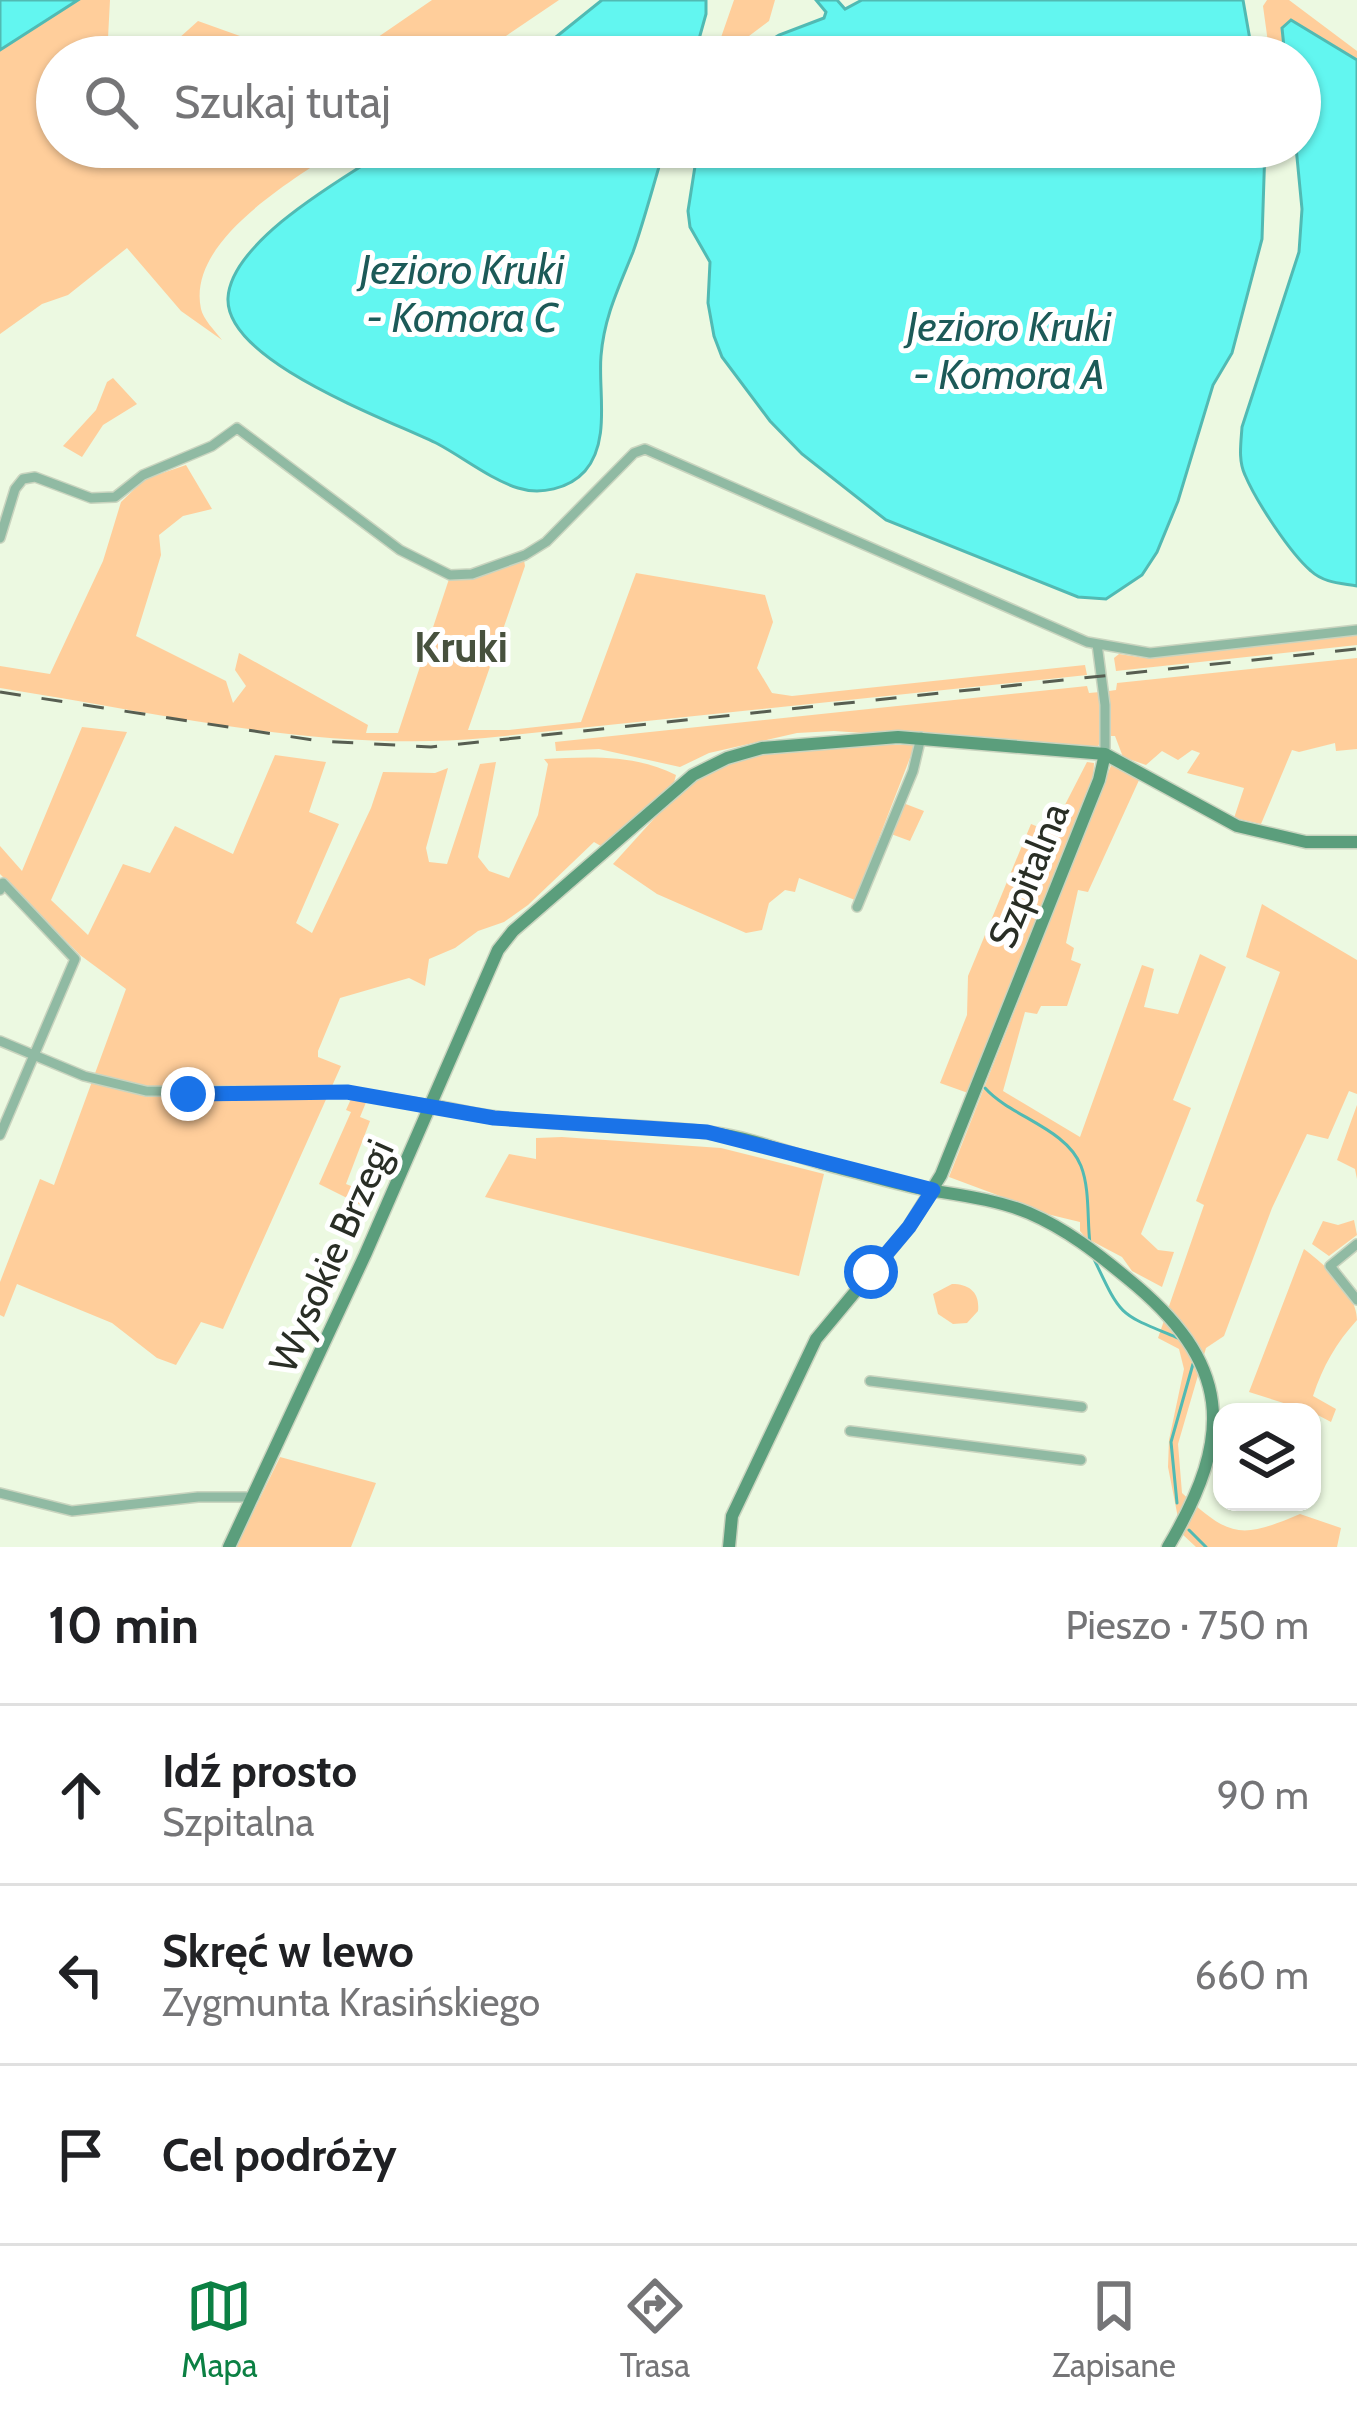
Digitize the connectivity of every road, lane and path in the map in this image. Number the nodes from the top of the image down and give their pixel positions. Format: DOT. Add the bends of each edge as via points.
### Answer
graph roads {
  1 [pos="0,538"];
  2 [pos="1357,630"];
  3 [pos="1097,644"];
  4 [pos="921,737"];
  5 [pos="1105,754"];
  6 [pos="1357,842"];
  7 [pos="2,887"];
  8 [pos="857,908"];
  9 [pos="0,1041"];
  10 [pos="34,1056"];
  11 [pos="430,1106"];
  12 [pos="0,1135"];
  13 [pos="933,1190"];
  14 [pos="1357,1244"];
  15 [pos="1357,1300"];
  16 [pos="870,1381"];
  17 [pos="1082,1407"];
  18 [pos="850,1431"];
  19 [pos="1081,1460"];
  20 [pos="0,1492"];
  21 [pos="254,1497"];
  22 [pos="230,1543"];
  23 [pos="729,1547"];
  24 [pos="1168,1547"];
  1 -- 3 [label="street" via="23,479 91,498 115,496 237,428 400,550 449,575 472,574 546,542 645,449"];
  2 -- 3 [label="street" via="1150,653"];
  3 -- 5 [label="street, Szpitalna"];
  4 -- 5 [label="street, Wysokie Brzegi"];
  4 -- 8 [label="street"];
  4 -- 11 [label="street, Wysokie Brzegi" via="762,748 685,780 506,939"];
  5 -- 6 [label="street, Wysokie Brzegi" via="1238,826 1306,842"];
  5 -- 13 [label="street, Szpitalna"];
  7 -- 10 [label="street" via="76,959"];
  9 -- 10 [label="street"];
  10 -- 11 [label="street" via="97,1081 167,1094 347,1092"];
  10 -- 12 [label="street"];
  11 -- 13 [label="street" via="724,1135"];
  11 -- 21 [label="street, Wysokie Brzegi"];
  13 -- 23 [label="street, Szpitalna" via="817,1339 732,1516"];
  13 -- 24 [label="street" via="1025,1211 1060,1228 1144,1291 1199,1354 1212,1436 1197,1494"];
  14 -- 15 [label="street" via="1330,1265"];
  16 -- 17 [label="street"];
  18 -- 19 [label="street"];
  20 -- 21 [label="street" via="72,1510"];
  21 -- 22 [label="street, Wysokie Brzegi"];
}
